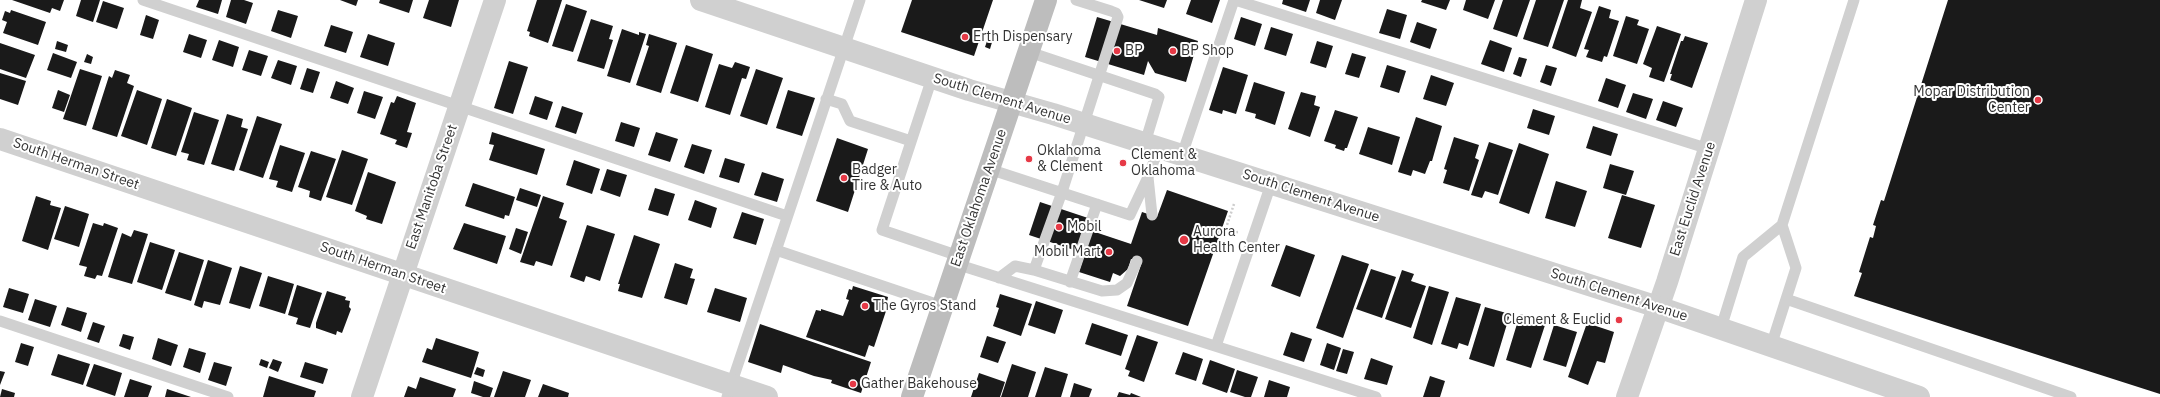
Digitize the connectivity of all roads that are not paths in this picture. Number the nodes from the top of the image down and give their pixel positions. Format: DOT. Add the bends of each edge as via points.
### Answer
graph roads {
  1 [pos="143,0"];
  2 [pos="495,0"];
  3 [pos="701,0"];
  4 [pos="860,0"];
  5 [pos="1046,0"];
  6 [pos="1076,0"];
  7 [pos="1234,0"];
  8 [pos="1854,0"];
  9 [pos="1753,1"];
  10 [pos="844,48"];
  11 [pos="1029,52"];
  12 [pos="1099,75"];
  13 [pos="932,78"];
  14 [pos="826,99"];
  15 [pos="1012,102"];
  16 [pos="460,106"];
  17 [pos="1084,124"];
  18 [pos="0,139"];
  19 [pos="911,141"];
  20 [pos="1152,145"];
  21 [pos="1709,149"];
  22 [pos="1182,155"];
  23 [pos="989,169"];
  24 [pos="1148,177"];
  25 [pos="1271,184"];
  26 [pos="1062,192"];
  27 [pos="1097,204"];
  28 [pos="1152,215"];
  29 [pos="787,216"];
  30 [pos="1782,225"];
  31 [pos="776,250"];
  32 [pos="958,260"];
  33 [pos="1137,261"];
  34 [pos="1034,270"];
  35 [pos="403,274"];
  36 [pos="998,278"];
  37 [pos="1070,282"];
  38 [pos="1786,299"];
  39 [pos="942,306"];
  40 [pos="1658,307"];
  41 [pos="0,321"];
  42 [pos="1721,328"];
  43 [pos="1216,346"];
  44 [pos="1771,346"];
  45 [pos="728,391"];
  46 [pos="228,397"];
  47 [pos="362,397"];
  48 [pos="767,397"];
  49 [pos="912,397"];
  50 [pos="1376,397"];
  51 [pos="1627,397"];
  52 [pos="1919,397"];
  53 [pos="2071,397"];
  1 -- 16 [label="lane"];
  2 -- 16 [label="street, East Manitoba Street"];
  3 -- 10 [label="street, South Clement Avenue"];
  4 -- 10 [label="lane"];
  5 -- 11 [label="main road, East Oklahoma Avenue"];
  6 -- 12 [label="lane" via="1116,13 1118,17"];
  7 -- 21 [label="lane"];
  7 -- 22 [label="lane"];
  8 -- 30 [label="lane"];
  9 -- 21 [label="street, East Euclid Avenue"];
  10 -- 13 [label="street, South Clement Avenue"];
  10 -- 14 [label="lane"];
  11 -- 12 [label="lane"];
  11 -- 15 [label="main road, East Oklahoma Avenue"];
  12 -- 17 [label="lane"];
  12 -- 20 [label="lane" via="1159,97"];
  13 -- 15 [label="street, South Clement Avenue"];
  13 -- 19 [label="lane"];
  14 -- 19 [label="lane" via="842,104 850,121"];
  14 -- 29 [label="lane"];
  15 -- 17 [label="street, South Clement Avenue"];
  15 -- 23 [label="main road, East Oklahoma Avenue"];
  16 -- 29 [label="lane"];
  16 -- 35 [label="street, East Manitoba Street"];
  17 -- 20 [label="street, South Clement Avenue"];
  17 -- 26 [label="lane"];
  18 -- 35 [label="street, South Herman Street"];
  19 -- 32 [label="lane" via="882,230"];
  20 -- 22 [label="street, South Clement Avenue"];
  20 -- 24 [label="lane"];
  21 -- 40 [label="street, East Euclid Avenue"];
  22 -- 25 [label="street, South Clement Avenue"];
  23 -- 26 [label="lane"];
  23 -- 32 [label="main road, East Oklahoma Avenue"];
  24 -- 27 [label="lane" via="1130,215"];
  24 -- 28 [label="lane"];
  25 -- 40 [label="street, South Clement Avenue"];
  25 -- 43 [label="lane"];
  26 -- 27 [label="lane"];
  26 -- 34 [label="lane"];
  27 -- 37 [label="lane"];
  29 -- 31 [label="lane"];
  30 -- 38 [label="lane" via="1796,268"];
  30 -- 42 [label="lane" via="1743,257"];
  31 -- 39 [label="lane"];
  31 -- 45 [label="lane"];
  32 -- 36 [label="lane"];
  32 -- 39 [label="main road, East Oklahoma Avenue"];
  33 -- 37 [label="lane" via="1127,283 1117,290 1102,291"];
  34 -- 36 [label="lane" via="1016,266"];
  34 -- 37 [label="lane"];
  35 -- 45 [label="street, South Herman Street"];
  35 -- 47 [label="street, East Manitoba Street"];
  36 -- 43 [label="lane"];
  38 -- 44 [label="lane"];
  38 -- 53 [label="lane"];
  39 -- 49 [label="main road, East Oklahoma Avenue"];
  40 -- 42 [label="street, South Clement Avenue"];
  40 -- 51 [label="street, East Euclid Avenue"];
  41 -- 46 [label="lane"];
  42 -- 44 [label="street, South Clement Avenue"];
  43 -- 50 [label="lane"];
  44 -- 52 [label="street, South Clement Avenue"];
  45 -- 48 [label="street, South Herman Street"];
}
